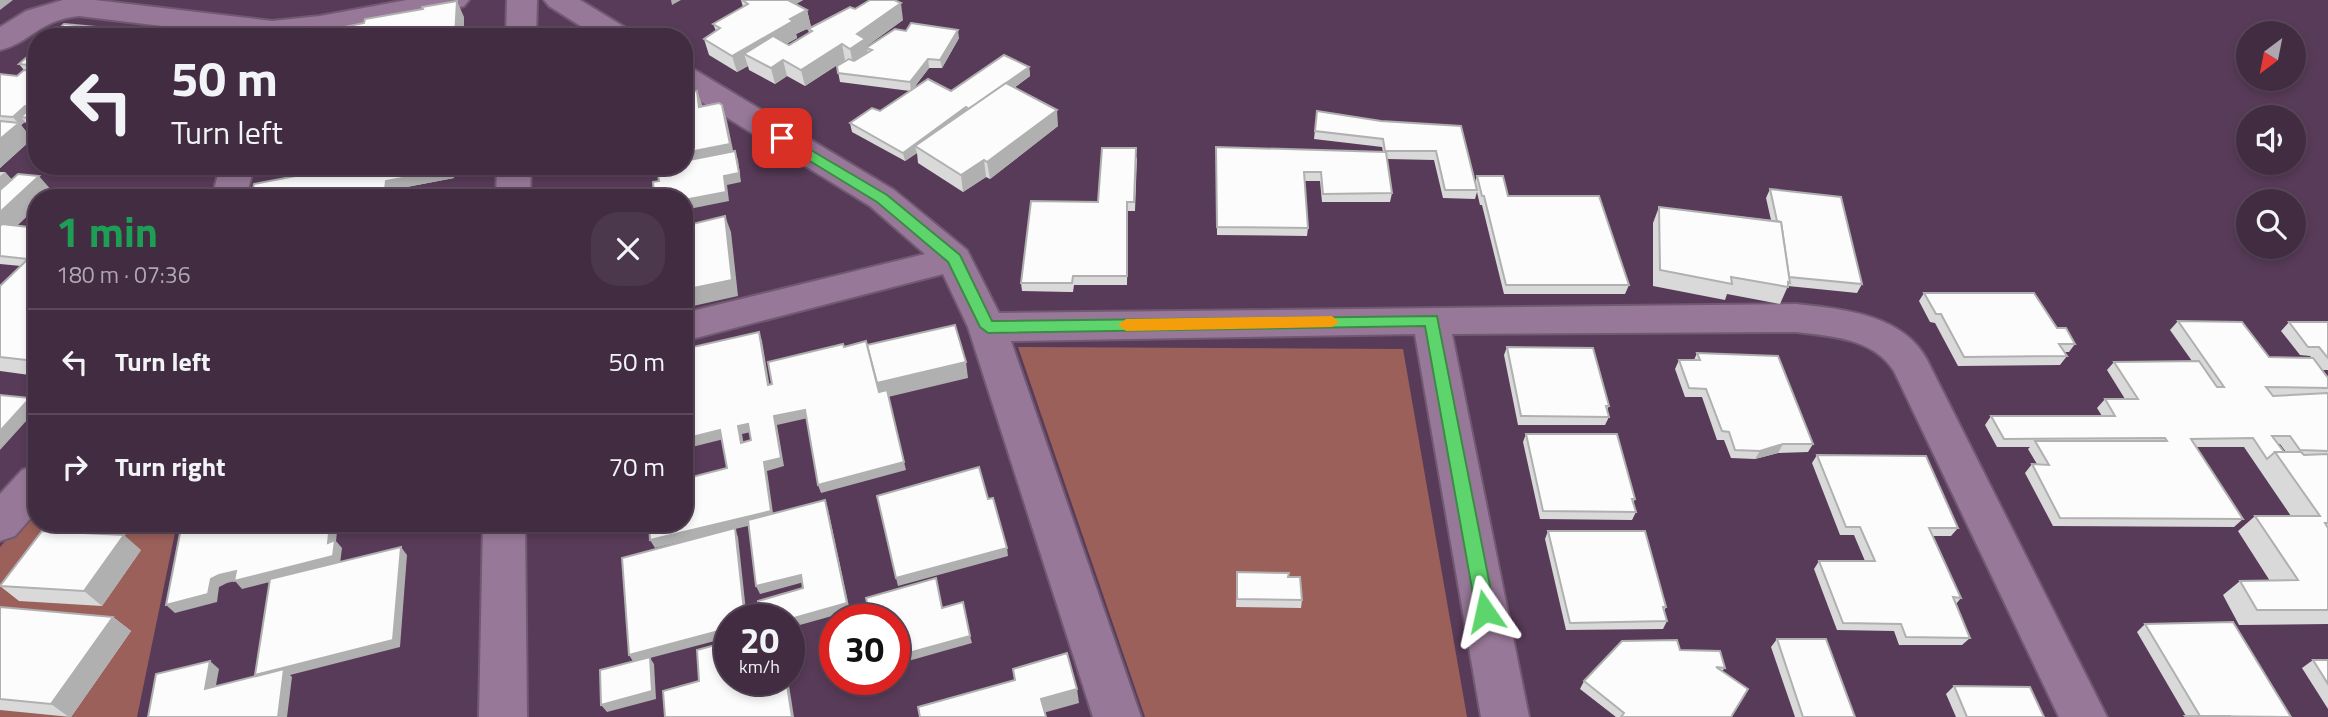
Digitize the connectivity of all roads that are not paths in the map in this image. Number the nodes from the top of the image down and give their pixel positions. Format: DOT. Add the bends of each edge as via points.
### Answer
graph roads {
  1 [pos="454,0"];
  2 [pos="522,0"];
  3 [pos="559,0"];
  4 [pos="236,28"];
  5 [pos="302,28"];
  6 [pos="520,28"];
  7 [pos="605,28"];
  8 [pos="0,41"];
  9 [pos="693,82"];
  10 [pos="954,259"];
  11 [pos="1432,320"];
  12 [pos="693,325"];
  13 [pos="988,327"];
  14 [pos="28,492"];
  15 [pos="0,523"];
  16 [pos="504,532"];
  17 [pos="503,717"];
  18 [pos="1117,717"];
  19 [pos="1505,717"];
  20 [pos="2083,717"];
  1 -- 5 [label="street"];
  2 -- 6 [label="street"];
  3 -- 7 [label="street"];
  4 -- 8 [label="street" via="79,6 28,19"];
  9 -- 10 [label="street" via="882,198"];
  10 -- 12 [label="street"];
  10 -- 13 [label="street"];
  11 -- 13 [label="street"];
  11 -- 19 [label="street"];
  11 -- 20 [label="street" via="1796,318 1872,332 1899,349 1916,376"];
  13 -- 18 [label="street"];
  14 -- 15 [label="street"];
  16 -- 17 [label="street"];
}
